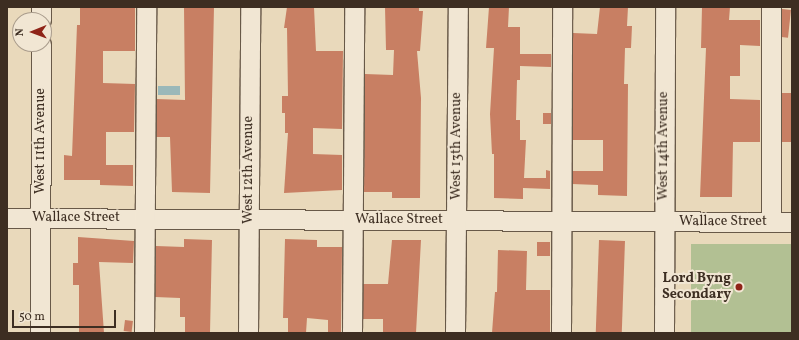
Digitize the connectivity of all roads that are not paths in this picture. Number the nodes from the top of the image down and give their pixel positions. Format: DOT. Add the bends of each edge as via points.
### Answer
graph roads {
  1 [pos="146,7"];
  2 [pos="250,7"];
  3 [pos="354,7"];
  4 [pos="458,7"];
  5 [pos="562,7"];
  6 [pos="665,7"];
  7 [pos="771,7"];
  8 [pos="41,52"];
  9 [pos="7,218"];
  10 [pos="40,218"];
  11 [pos="144,219"];
  12 [pos="249,220"];
  13 [pos="353,220"];
  14 [pos="456,221"];
  15 [pos="561,222"];
  16 [pos="664,222"];
  17 [pos="770,222"];
  18 [pos="792,222"];
  19 [pos="40,333"];
  20 [pos="144,333"];
  21 [pos="248,333"];
  22 [pos="352,333"];
  23 [pos="455,333"];
  24 [pos="560,333"];
  25 [pos="664,333"];
  1 -- 11 [label="street"];
  2 -- 12 [label="street, West 12th Avenue"];
  3 -- 13 [label="street"];
  4 -- 14 [label="street, West 13th Avenue"];
  5 -- 15 [label="street"];
  6 -- 16 [label="street, West 14th Avenue"];
  7 -- 17 [label="street"];
  8 -- 10 [label="street, West 11th Avenue"];
  9 -- 10 [label="street, Wallace Street"];
  10 -- 11 [label="street, Wallace Street"];
  10 -- 19 [label="street, West 11th Avenue"];
  11 -- 12 [label="street, Wallace Street"];
  11 -- 20 [label="street"];
  12 -- 13 [label="street, Wallace Street"];
  12 -- 21 [label="street, West 12th Avenue"];
  13 -- 14 [label="street, Wallace Street"];
  13 -- 22 [label="street"];
  14 -- 15 [label="street, Wallace Street"];
  14 -- 23 [label="street, West 13th Avenue"];
  15 -- 16 [label="street, Wallace Street"];
  15 -- 24 [label="street"];
  16 -- 17 [label="street, Wallace Street"];
  16 -- 25 [label="street, West 14th Avenue"];
  17 -- 18 [label="street, Wallace Street"];
}
